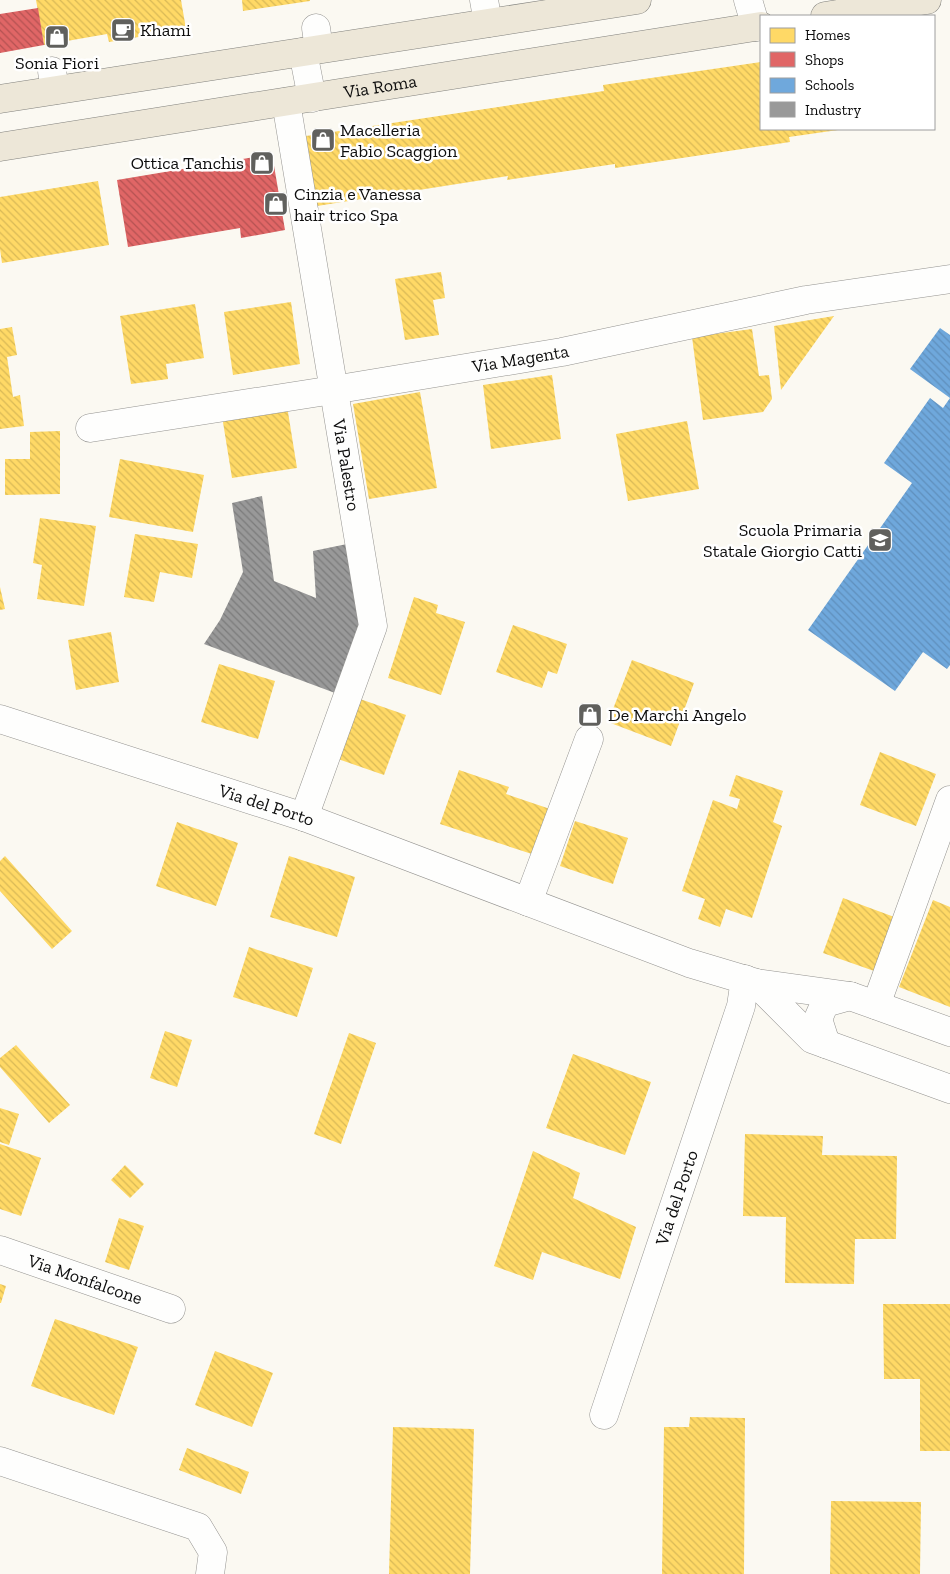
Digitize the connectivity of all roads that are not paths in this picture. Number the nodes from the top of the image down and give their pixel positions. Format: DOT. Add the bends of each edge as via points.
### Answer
graph roads {
  1 [pos="637,0"];
  2 [pos="748,0"];
  3 [pos="927,0"];
  4 [pos="486,12"];
  5 [pos="831,15"];
  6 [pos="758,27"];
  7 [pos="312,43"];
  8 [pos="0,99"];
  9 [pos="299,100"];
  10 [pos="0,147"];
  11 [pos="950,279"];
  12 [pos="333,390"];
  13 [pos="90,428"];
  14 [pos="0,719"];
  15 [pos="589,739"];
  16 [pos="950,800"];
  17 [pos="304,817"];
  18 [pos="528,902"];
  19 [pos="750,981"];
  20 [pos="850,996"];
  21 [pos="876,1005"];
  22 [pos="950,1032"];
  23 [pos="826,1044"];
  24 [pos="950,1089"];
  25 [pos="0,1250"];
  26 [pos="171,1309"];
  27 [pos="604,1415"];
  28 [pos="0,1461"];
  29 [pos="210,1574"];
  1 -- 4 [label="main road"];
  2 -- 6 [label="street"];
  3 -- 5 [label="main road"];
  4 -- 7 [label="main road"];
  6 -- 9 [label="main road, Via Roma"];
  7 -- 8 [label="main road" via="54,81"];
  7 -- 9 [label="street, Via Palestro"];
  9 -- 10 [label="main road, Via Roma"];
  9 -- 12 [label="street, Via Palestro"];
  11 -- 12 [label="street, Via Magenta" via="806,300 562,352"];
  12 -- 13 [label="street, Via Magenta"];
  12 -- 17 [label="street, Via Palestro" via="373,626"];
  14 -- 17 [label="street, Via del Porto"];
  15 -- 18 [label="street"];
  16 -- 21 [label="street"];
  17 -- 18 [label="street, Via del Porto"];
  18 -- 19 [label="street, Via del Porto" via="689,963"];
  19 -- 20 [label="street, Via del Porto"];
  19 -- 23 [label="street, Via del Porto" via="812,1038"];
  19 -- 27 [label="street, Via del Porto"];
  20 -- 21 [label="street, Via del Porto"];
  20 -- 23 [label="street" via="825,1003 818,1020"];
  21 -- 22 [label="street, Via del Porto"];
  23 -- 24 [label="street, Via del Porto"];
  25 -- 26 [label="street, Via Monfalcone"];
  28 -- 29 [label="street" via="198,1527 213,1552"];
}
